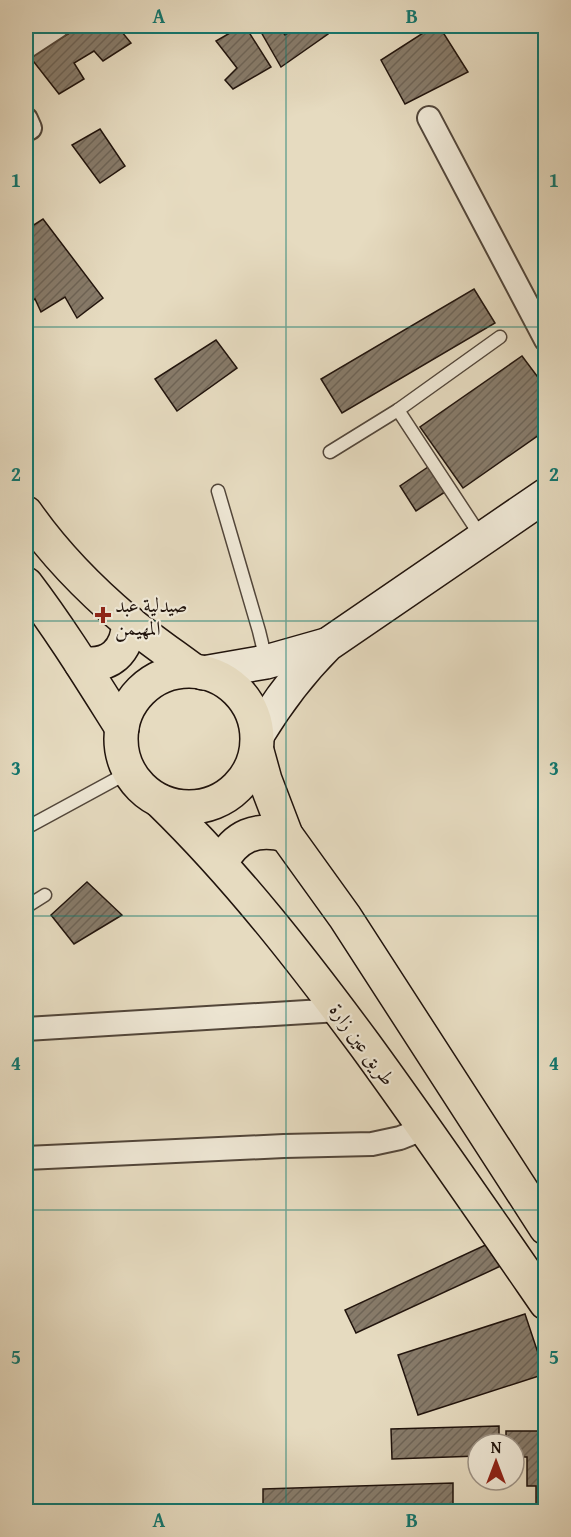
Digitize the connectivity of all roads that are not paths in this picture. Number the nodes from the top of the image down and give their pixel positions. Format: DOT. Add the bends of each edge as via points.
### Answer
graph roads {
  1 [pos="58,26"];
  2 [pos="26,47"];
  3 [pos="429,118"];
  4 [pos="26,119"];
  5 [pos="26,130"];
  6 [pos="501,337"];
  7 [pos="546,340"];
  8 [pos="398,410"];
  9 [pos="330,452"];
  10 [pos="218,491"];
  11 [pos="546,495"];
  12 [pos="26,513"];
  13 [pos="482,539"];
  14 [pos="26,584"];
  15 [pos="129,622"];
  16 [pos="327,645"];
  17 [pos="266,662"];
  18 [pos="81,663"];
  19 [pos="198,672"];
  20 [pos="122,728"];
  21 [pos="257,743"];
  22 [pos="129,772"];
  23 [pos="160,801"];
  24 [pos="26,828"];
  25 [pos="286,835"];
  26 [pos="220,863"];
  27 [pos="45,895"];
  28 [pos="26,907"];
  29 [pos="339,1010"];
  30 [pos="26,1029"];
  31 [pos="425,1128"];
  32 [pos="26,1158"];
  33 [pos="546,1228"];
  34 [pos="546,1303"];
  1 -- 2 [label="street"];
  3 -- 7 [label="street"];
  4 -- 5 [label="street" via="30,128"];
  6 -- 8 [label="lane"];
  8 -- 9 [label="lane"];
  8 -- 13 [label="lane"];
  10 -- 17 [label="lane"];
  11 -- 13 [label="main road"];
  12 -- 15 [label="main road" via="53,549"];
  13 -- 16 [label="main road"];
  14 -- 18 [label="main road"];
  15 -- 18 [label="main road" via="125,643 111,659"];
  15 -- 19 [label="main road"];
  16 -- 17 [label="main road"];
  16 -- 21 [label="main road" via="272,710"];
  17 -- 19 [label="main road"];
  18 -- 20 [label="main road"];
  19 -- 20 [label="main road" via="176,672 147,686 126,712"];
  19 -- 21 [label="main road" via="217,677 241,694 255,720"];
  20 -- 22 [label="main road" via="123,758"];
  21 -- 23 [label="main road" via="245,780 221,800 191,807"];
  21 -- 25 [label="main road" via="268,789"];
  22 -- 23 [label="main road" via="142,789"];
  22 -- 24 [label="lane"];
  23 -- 26 [label="main road, طريق عين زارة"];
  25 -- 26 [label="main road" via="263,831 242,838"];
  25 -- 33 [label="main road" via="345,917"];
  26 -- 29 [label="main road, طريق عين زارة"];
  27 -- 28 [label="lane"];
  29 -- 30 [label="street"];
  29 -- 31 [label="main road, طريق عين زارة"];
  31 -- 32 [label="street" via="372,1144"];
  31 -- 34 [label="main road, طريق عين زارة"];
}
